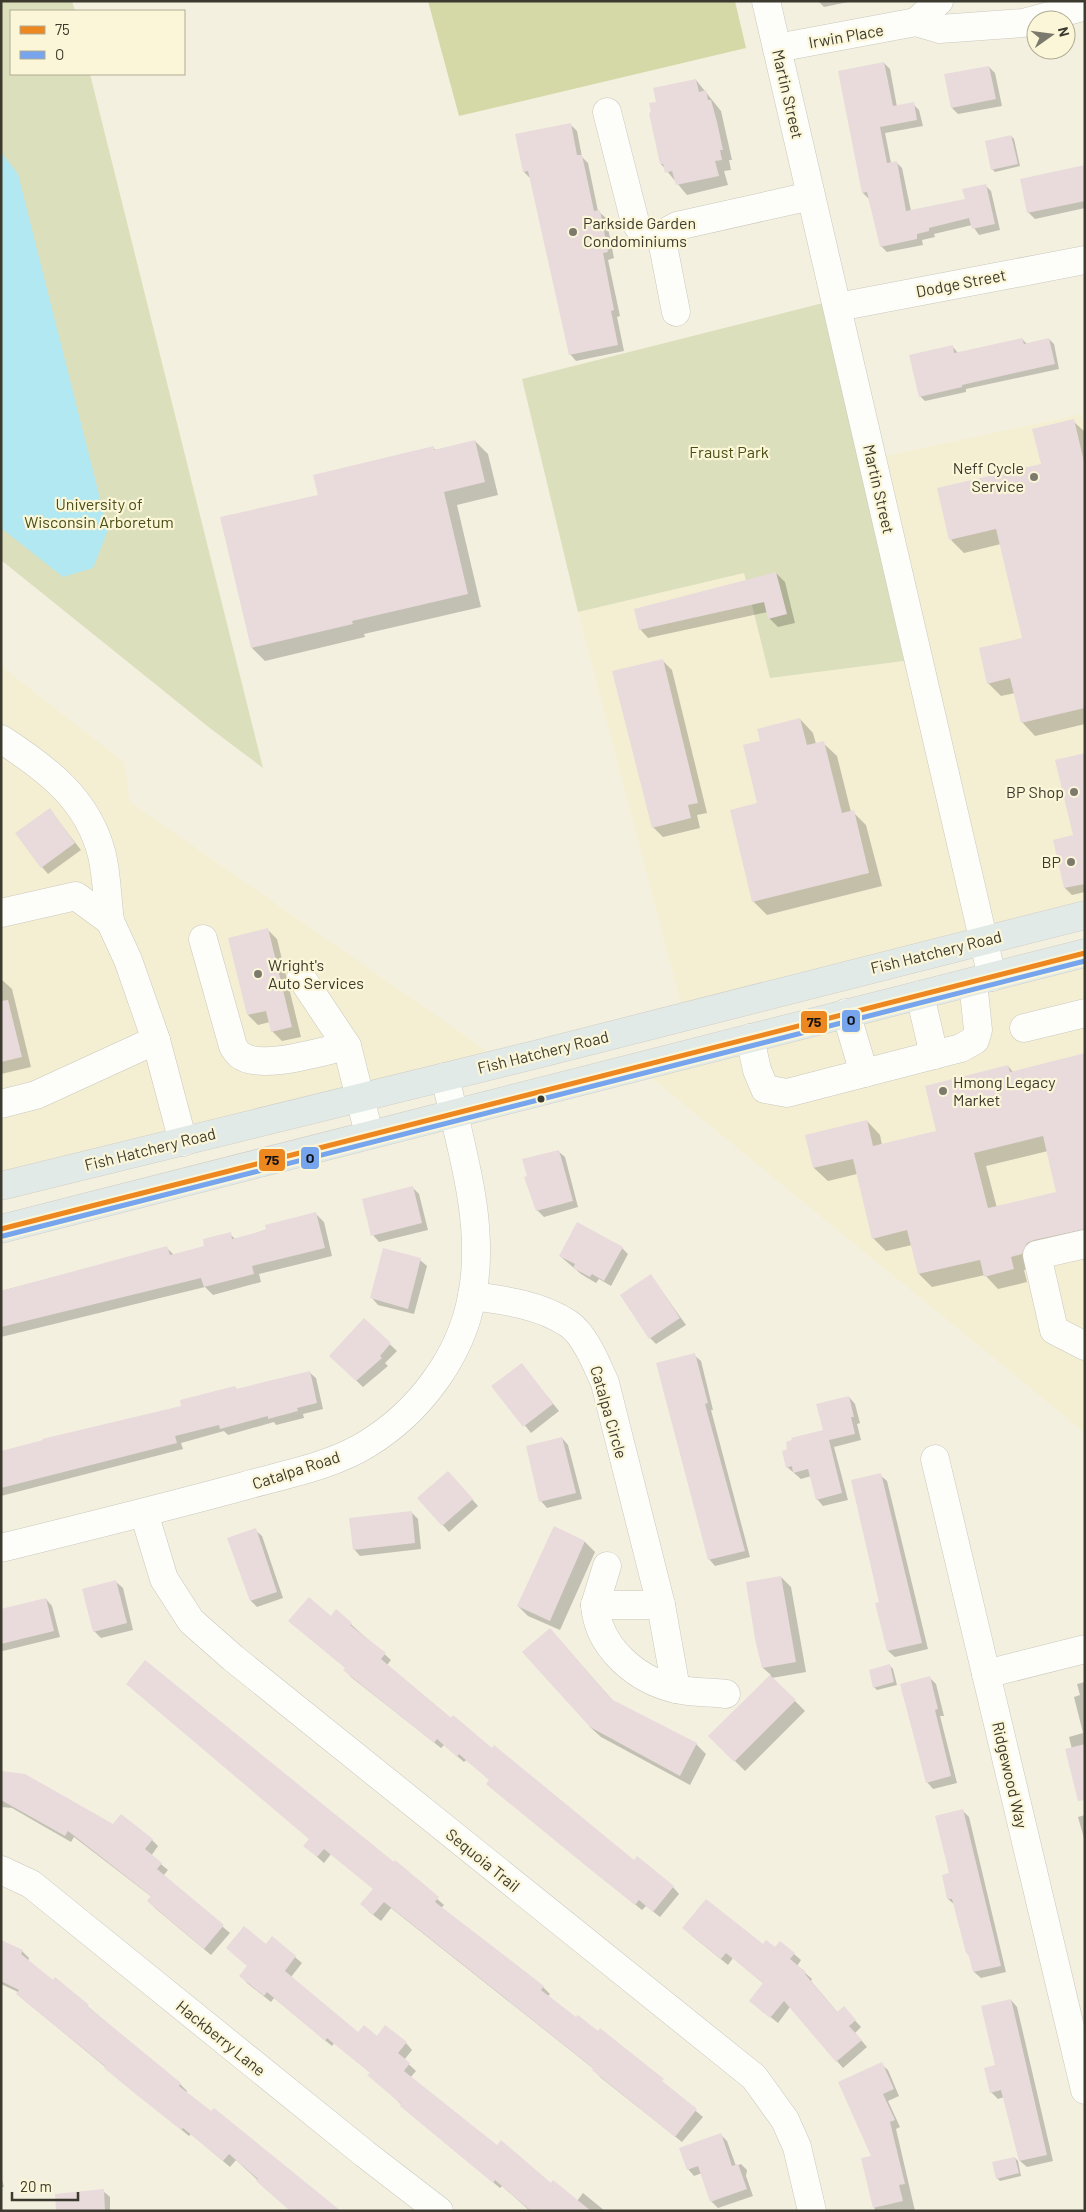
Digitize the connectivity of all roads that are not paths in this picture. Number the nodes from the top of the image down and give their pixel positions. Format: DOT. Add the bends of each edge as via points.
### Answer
graph roads {
  1 [pos="766,1"];
  2 [pos="939,1"];
  3 [pos="1085,4"];
  4 [pos="916,22"];
  5 [pos="777,48"];
  6 [pos="607,112"];
  7 [pos="812,196"];
  8 [pos="661,235"];
  9 [pos="1085,260"];
  10 [pos="838,307"];
  11 [pos="676,312"];
  12 [pos="1,739"];
  13 [pos="1,913"];
  14 [pos="1085,915"];
  15 [pos="110,920"];
  16 [pos="203,939"];
  17 [pos="983,940"];
  18 [pos="1085,953"];
  19 [pos="301,977"];
  20 [pos="982,979"];
  21 [pos="920,995"];
  22 [pos="846,1013"];
  23 [pos="1085,1013"];
  24 [pos="1024,1028"];
  25 [pos="750,1038"];
  26 [pos="156,1040"];
  27 [pos="347,1046"];
  28 [pos="934,1054"];
  29 [pos="864,1073"];
  30 [pos="445,1077"];
  31 [pos="361,1098"];
  32 [pos="1,1104"];
  33 [pos="453,1113"];
  34 [pos="369,1134"];
  35 [pos="183,1142"];
  36 [pos="1,1186"];
  37 [pos="1,1229"];
  38 [pos="1085,1244"];
  39 [pos="472,1296"];
  40 [pos="1085,1346"];
  41 [pos="935,1459"];
  42 [pos="144,1513"];
  43 [pos="1,1548"];
  44 [pos="607,1566"];
  45 [pos="661,1605"];
  46 [pos="595,1606"];
  47 [pos="1085,1649"];
  48 [pos="986,1674"];
  49 [pos="676,1690"];
  50 [pos="726,1694"];
  51 [pos="1,1870"];
  52 [pos="1085,2090"];
  53 [pos="439,2211"];
  54 [pos="812,2211"];
  1 -- 5 [label="street, Martin Street"];
  2 -- 4 [label="street"];
  3 -- 4 [label="street, Irwin Place" via="1023,23 940,29"];
  4 -- 5 [label="street, Irwin Place"];
  5 -- 7 [label="street, Martin Street"];
  6 -- 8 [label="street" via="635,222 643,233"];
  7 -- 8 [label="street" via="676,226"];
  7 -- 10 [label="street, Martin Street"];
  8 -- 11 [label="street"];
  9 -- 10 [label="street, Dodge Street"];
  10 -- 17 [label="street, Martin Street"];
  12 -- 15 [label="street" via="31,758 75,798 91,825 102,856"];
  13 -- 15 [label="street" via="76,896"];
  14 -- 17 [label="main road, Fish Hatchery Road"];
  15 -- 26 [label="street"];
  16 -- 27 [label="street" via="232,1046 241,1056 256,1061 281,1060"];
  17 -- 20 [label="street, Martin Street"];
  17 -- 30 [label="main road, Fish Hatchery Road"];
  18 -- 20 [label="main road"];
  19 -- 27 [label="street"];
  20 -- 21 [label="main road"];
  20 -- 28 [label="street, Martin Street" via="975,1040 961,1048"];
  21 -- 22 [label="main road"];
  21 -- 28 [label="street"];
  22 -- 25 [label="main road"];
  22 -- 29 [label="street"];
  23 -- 24 [label="street"];
  25 -- 29 [label="street" via="757,1070 766,1089 787,1093"];
  25 -- 33 [label="main road"];
  26 -- 32 [label="street" via="36,1095"];
  26 -- 35 [label="street"];
  27 -- 31 [label="street"];
  28 -- 29 [label="street"];
  30 -- 31 [label="main road, Fish Hatchery Road"];
  30 -- 33 [label="street, Catalpa Road"];
  31 -- 34 [label="street"];
  31 -- 35 [label="main road, Fish Hatchery Road"];
  33 -- 34 [label="main road"];
  33 -- 39 [label="street, Catalpa Road" via="472,1202 476,1246"];
  34 -- 37 [label="main road"];
  35 -- 36 [label="main road, Fish Hatchery Road"];
  38 -- 40 [label="street" via="1037,1255 1054,1330"];
  39 -- 42 [label="street, Catalpa Road" via="463,1329 440,1374 407,1415 366,1445 318,1466"];
  39 -- 45 [label="street, Catalpa Circle" via="511,1301 570,1324 592,1353 604,1383"];
  41 -- 48 [label="street, Ridgewood Way"];
  42 -- 43 [label="street, Catalpa Road"];
  42 -- 54 [label="street, Sequoia Trail" via="164,1579 191,1621 754,2077 785,2120 797,2147"];
  44 -- 46 [label="street"];
  45 -- 46 [label="street"];
  45 -- 49 [label="street, Catalpa Circle"];
  46 -- 49 [label="street" via="596,1622 603,1638 622,1660 645,1677"];
  47 -- 48 [label="street"];
  48 -- 52 [label="street, Ridgewood Way"];
  49 -- 50 [label="street"];
  51 -- 53 [label="street, Hackberry Lane" via="31,1884"];
}
